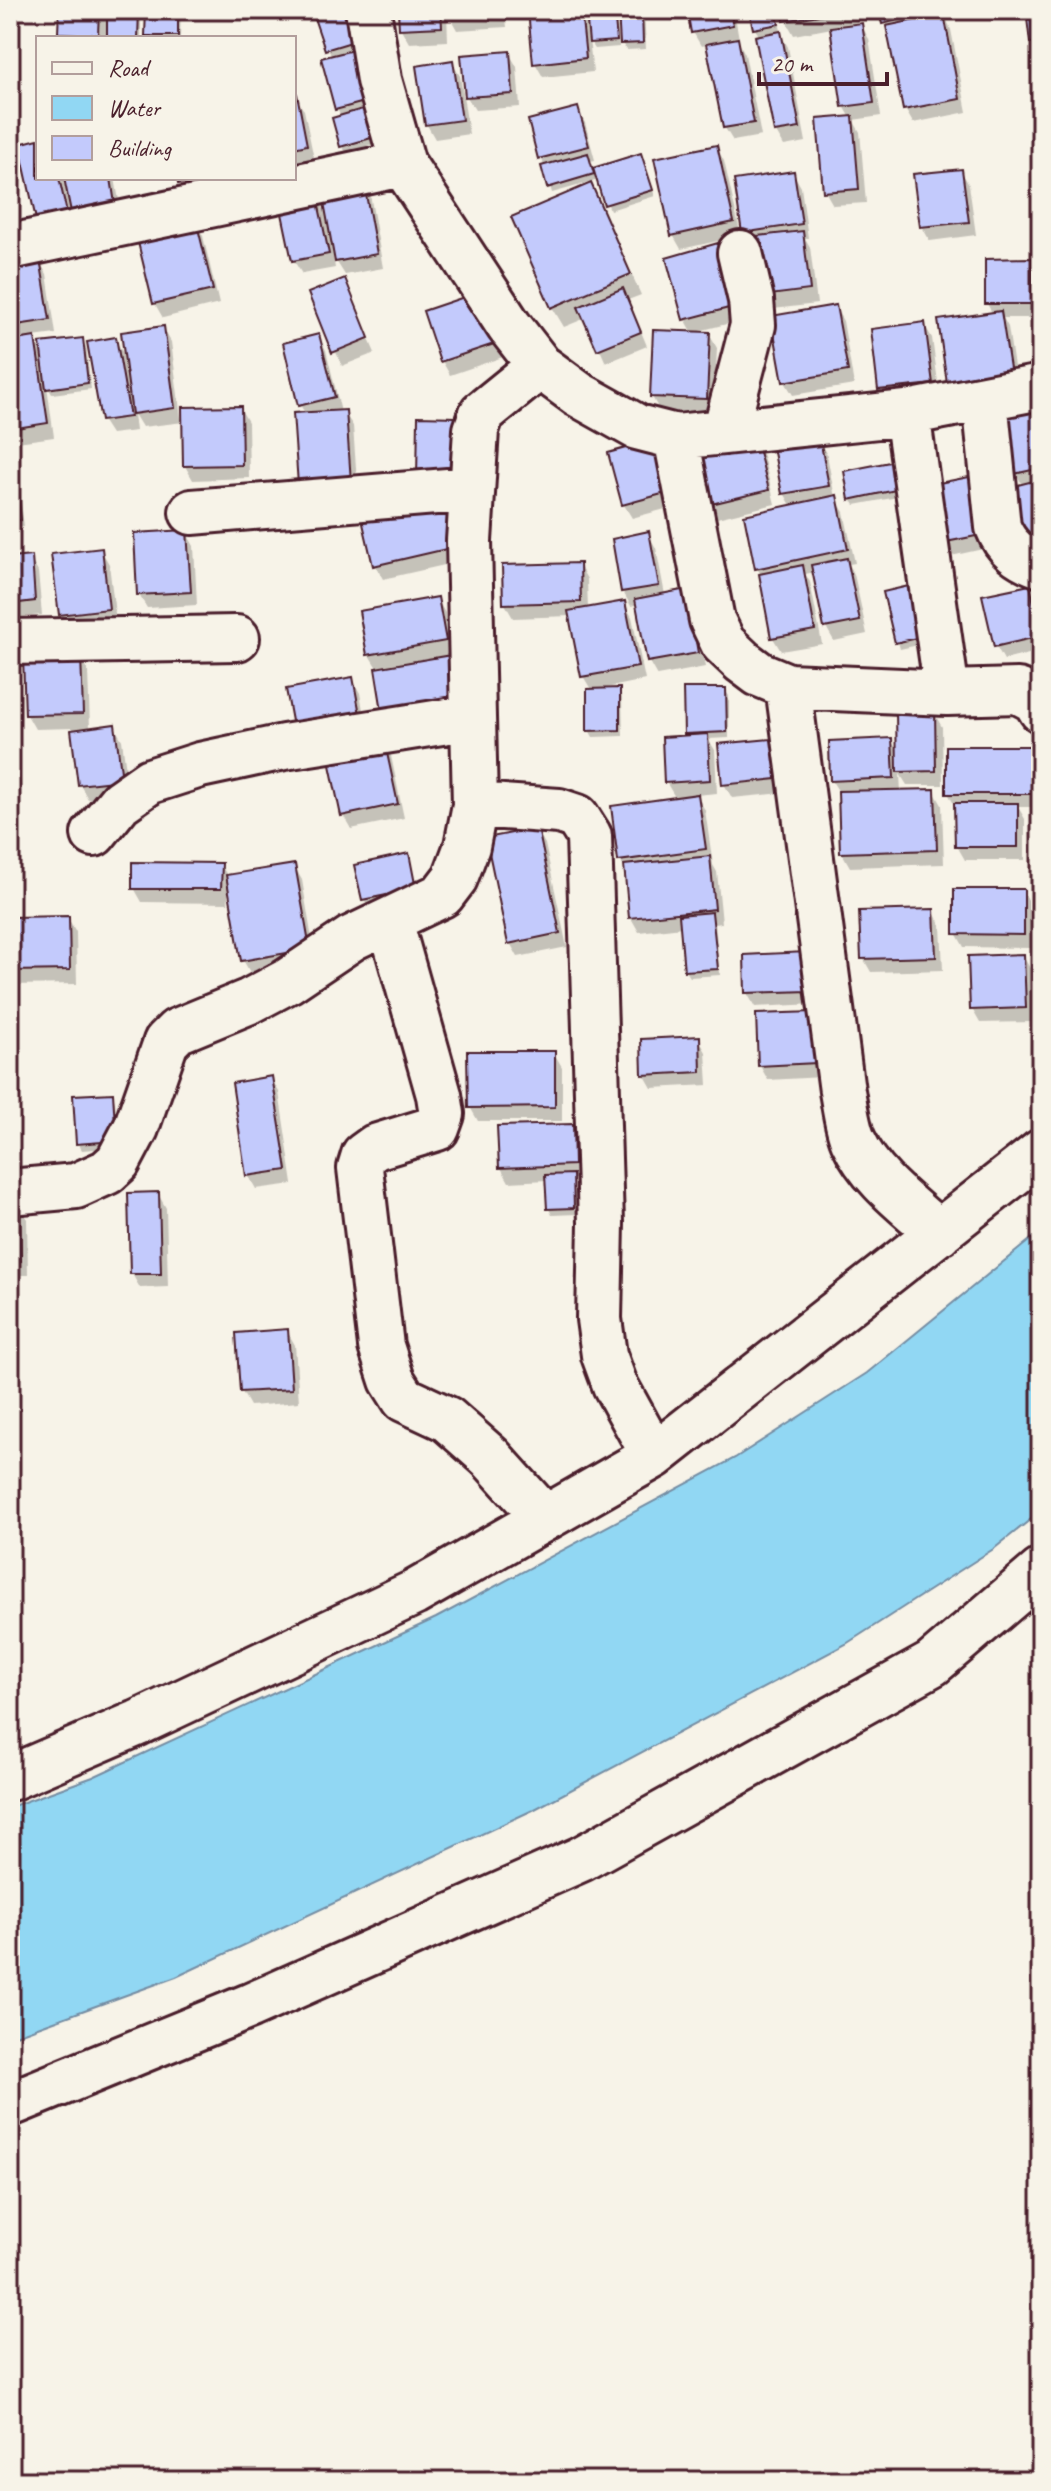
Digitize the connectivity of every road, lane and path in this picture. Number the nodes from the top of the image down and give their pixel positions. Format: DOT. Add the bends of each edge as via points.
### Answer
graph roads {
  1 [pos="368,10"];
  2 [pos="403,164"];
  3 [pos="10,247"];
  4 [pos="740,253"];
  5 [pos="540,366"];
  6 [pos="1041,387"];
  7 [pos="985,400"];
  8 [pos="907,413"];
  9 [pos="725,432"];
  10 [pos="676,437"];
  11 [pos="472,489"];
  12 [pos="192,512"];
  13 [pos="1041,565"];
  14 [pos="237,638"];
  15 [pos="10,642"];
  16 [pos="788,686"];
  17 [pos="947,693"];
  18 [pos="1041,710"];
  19 [pos="473,717"];
  20 [pos="475,805"];
  21 [pos="94,834"];
  22 [pos="390,921"];
  23 [pos="1041,1152"];
  24 [pos="10,1192"];
  25 [pos="939,1233"];
  26 [pos="654,1456"];
  27 [pos="545,1518"];
  28 [pos="1041,1571"];
  29 [pos="10,1778"];
  30 [pos="10,2104"];
  1 -- 2 [label="street" via="379,80"];
  2 -- 3 [label="street"];
  2 -- 5 [label="street"];
  4 -- 9 [label="street" via="753,325"];
  5 -- 10 [label="street" via="637,427"];
  5 -- 11 [label="street" via="482,413"];
  6 -- 7 [label="street"];
  7 -- 8 [label="street"];
  7 -- 13 [label="street" via="998,527 1004,543"];
  8 -- 9 [label="street"];
  8 -- 17 [label="street"];
  9 -- 10 [label="street"];
  10 -- 16 [label="street" via="712,620 723,643 743,662"];
  11 -- 12 [label="street"];
  11 -- 19 [label="street"];
  14 -- 15 [label="street"];
  16 -- 17 [label="street"];
  16 -- 25 [label="street" via="852,1138 880,1181"];
  17 -- 18 [label="street" via="1018,691"];
  19 -- 20 [label="street"];
  19 -- 21 [label="street" via="200,765 150,781 120,802"];
  20 -- 22 [label="street" via="455,878 442,895"];
  20 -- 26 [label="street" via="559,811 577,817 589,836 599,1319 615,1385"];
  22 -- 24 [label="street" via="352,938 250,1001 177,1031 166,1042 136,1128 107,1172 76,1186"];
  22 -- 27 [label="street" via="442,1114 437,1128 375,1147 364,1155 360,1168 381,1346 404,1399 447,1419 471,1439"];
  23 -- 25 [label="street"];
  25 -- 26 [label="street"];
  26 -- 27 [label="street"];
  27 -- 29 [label="street" via="414,1593"];
  28 -- 30 [label="street" via="932,1664 581,1859 250,2006"];
}
